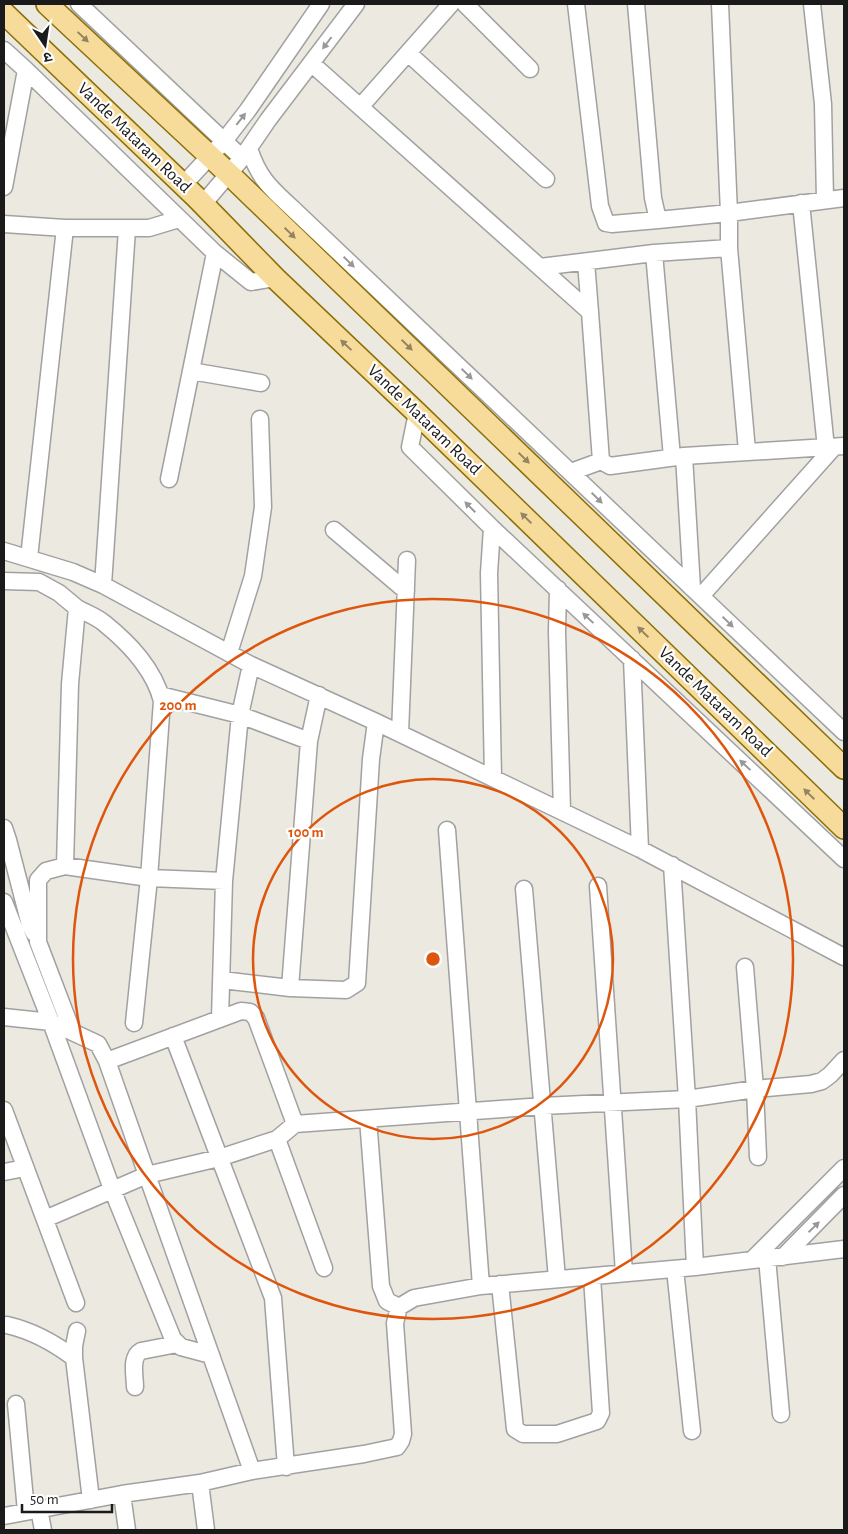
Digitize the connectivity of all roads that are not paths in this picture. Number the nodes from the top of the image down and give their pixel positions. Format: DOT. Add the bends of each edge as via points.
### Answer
graph roads {
  1 [pos="47,4"];
  2 [pos="79,4"];
  3 [pos="321,4"];
  4 [pos="356,4"];
  5 [pos="451,4"];
  6 [pos="466,4"];
  7 [pos="576,4"];
  8 [pos="636,4"];
  9 [pos="720,4"];
  10 [pos="812,4"];
  11 [pos="4,13"];
  12 [pos="4,50"];
  13 [pos="408,53"];
  14 [pos="312,63"];
  15 [pos="26,70"];
  16 [pos="530,70"];
  17 [pos="361,106"];
  18 [pos="224,141"];
  19 [pos="246,153"];
  20 [pos="210,156"];
  21 [pos="229,174"];
  22 [pos="546,179"];
  23 [pos="183,185"];
  24 [pos="4,187"];
  25 [pos="844,198"];
  26 [pos="825,200"];
  27 [pos="802,203"];
  28 [pos="203,204"];
  29 [pos="274,204"];
  30 [pos="729,213"];
  31 [pos="179,219"];
  32 [pos="658,220"];
  33 [pos="4,224"];
  34 [pos="65,228"];
  35 [pos="127,229"];
  36 [pos="728,248"];
  37 [pos="654,253"];
  38 [pos="215,254"];
  39 [pos="586,262"];
  40 [pos="540,266"];
  41 [pos="275,278"];
  42 [pos="590,312"];
  43 [pos="191,371"];
  44 [pos="261,383"];
  45 [pos="417,413"];
  46 [pos="260,419"];
  47 [pos="835,447"];
  48 [pos="747,451"];
  49 [pos="678,456"];
  50 [pos="601,461"];
  51 [pos="571,472"];
  52 [pos="169,479"];
  53 [pos="492,528"];
  54 [pos="334,530"];
  55 [pos="4,551"];
  56 [pos="29,558"];
  57 [pos="407,560"];
  58 [pos="4,581"];
  59 [pos="103,585"];
  60 [pos="558,589"];
  61 [pos="406,592"];
  62 [pos="696,592"];
  63 [pos="77,608"];
  64 [pos="229,653"];
  65 [pos="632,659"];
  66 [pos="251,665"];
  67 [pos="160,695"];
  68 [pos="319,695"];
  69 [pos="240,715"];
  70 [pos="376,722"];
  71 [pos="844,732"];
  72 [pos="400,733"];
  73 [pos="309,741"];
  74 [pos="844,768"];
  75 [pos="494,778"];
  76 [pos="562,812"];
  77 [pos="4,828"];
  78 [pos="844,828"];
  79 [pos="448,830"];
  80 [pos="640,849"];
  81 [pos="844,859"];
  82 [pos="65,866"];
  83 [pos="672,866"];
  84 [pos="149,878"];
  85 [pos="224,881"];
  86 [pos="598,886"];
  87 [pos="524,888"];
  88 [pos="4,902"];
  89 [pos="11,941"];
  90 [pos="38,942"];
  91 [pos="844,958"];
  92 [pos="745,967"];
  93 [pos="222,980"];
  94 [pos="290,988"];
  95 [pos="4,1017"];
  96 [pos="220,1019"];
  97 [pos="51,1022"];
  98 [pos="134,1023"];
  99 [pos="72,1031"];
  100 [pos="172,1036"];
  101 [pos="844,1060"];
  102 [pos="107,1061"];
  103 [pos="755,1089"];
  104 [pos="687,1099"];
  105 [pos="613,1103"];
  106 [pos="543,1106"];
  107 [pos="468,1113"];
  108 [pos="5,1117"];
  109 [pos="368,1119"];
  110 [pos="295,1124"];
  111 [pos="277,1138"];
  112 [pos="758,1157"];
  113 [pos="220,1158"];
  114 [pos="25,1168"];
  115 [pos="844,1168"];
  116 [pos="4,1172"];
  117 [pos="147,1175"];
  118 [pos="112,1189"];
  119 [pos="844,1195"];
  120 [pos="45,1219"];
  121 [pos="844,1249"];
  122 [pos="767,1258"];
  123 [pos="695,1267"];
  124 [pos="324,1268"];
  125 [pos="675,1268"];
  126 [pos="624,1273"];
  127 [pos="592,1277"];
  128 [pos="557,1279"];
  129 [pos="500,1284"];
  130 [pos="481,1286"];
  131 [pos="76,1303"];
  132 [pos="399,1307"];
  133 [pos="7,1325"];
  134 [pos="77,1331"];
  135 [pos="176,1344"];
  136 [pos="211,1356"];
  137 [pos="74,1358"];
  138 [pos="135,1387"];
  139 [pos="16,1404"];
  140 [pos="781,1414"];
  141 [pos="692,1431"];
  142 [pos="286,1467"];
  143 [pos="252,1471"];
  144 [pos="200,1483"];
  145 [pos="122,1494"];
  146 [pos="91,1500"];
  147 [pos="33,1510"];
  148 [pos="4,1516"];
  149 [pos="43,1530"];
  150 [pos="127,1530"];
  151 [pos="206,1530"];
  1 -- 20 [label="main road, one-way"];
  2 -- 18 [label="street"];
  18 -- 3 [label="street, one-way"];
  4 -- 14 [label="street, one-way"];
  5 -- 13 [label="street"];
  6 -- 16 [label="street"];
  7 -- 32 [label="street" via="604,220 612,224"];
  8 -- 32 [label="street" via="653,198"];
  9 -- 30 [label="street"];
  10 -- 26 [label="street" via="823,104"];
  11 -- 23 [label="main road, Vande Mataram Road"];
  12 -- 15 [label="street"];
  13 -- 17 [label="street"];
  13 -- 22 [label="street"];
  14 -- 17 [label="street"];
  14 -- 19 [label="street"];
  15 -- 24 [label="street"];
  15 -- 31 [label="street"];
  17 -- 40 [label="street"];
  18 -- 19 [label="street"];
  18 -- 20 [label="street"];
  19 -- 21 [label="street"];
  19 -- 29 [label="street" via="269,187"];
  20 -- 21 [label="main road"];
  20 -- 23 [label="street"];
  21 -- 28 [label="street"];
  21 -- 29 [label="main road"];
  23 -- 28 [label="main road, Vande Mataram Road"];
  25 -- 26 [label="street"];
  26 -- 27 [label="street"];
  27 -- 30 [label="street"];
  27 -- 47 [label="street"];
  28 -- 41 [label="main road, Vande Mataram Road"];
  29 -- 51 [label="street, one-way"];
  29 -- 74 [label="main road, one-way"];
  30 -- 32 [label="street"];
  30 -- 36 [label="street"];
  31 -- 35 [label="street" via="149,228"];
  31 -- 38 [label="street"];
  33 -- 34 [label="street"];
  34 -- 35 [label="street"];
  34 -- 56 [label="street"];
  35 -- 59 [label="street"];
  36 -- 37 [label="street"];
  36 -- 48 [label="street"];
  37 -- 39 [label="street"];
  37 -- 49 [label="street"];
  38 -- 41 [label="street" via="251,282"];
  38 -- 43 [label="street"];
  39 -- 40 [label="street"];
  39 -- 42 [label="street"];
  40 -- 42 [label="street"];
  45 -- 41 [label="main road, Vande Mataram Road, one-way"];
  42 -- 50 [label="street"];
  43 -- 44 [label="street"];
  43 -- 52 [label="street"];
  53 -- 45 [label="street, one-way" via="410,447"];
  78 -- 45 [label="main road, Vande Mataram Road, one-way"];
  46 -- 64 [label="street" via="263,508 253,576"];
  47 -- 48 [label="street"];
  47 -- 62 [label="street"];
  48 -- 49 [label="street"];
  49 -- 50 [label="street" via="610,466"];
  49 -- 62 [label="street"];
  50 -- 51 [label="street"];
  51 -- 62 [label="street, one-way"];
  53 -- 60 [label="street"];
  53 -- 75 [label="street" via="489,573"];
  54 -- 61 [label="street"];
  55 -- 56 [label="street"];
  56 -- 59 [label="street"];
  57 -- 61 [label="street"];
  58 -- 63 [label="street" via="39,582"];
  59 -- 64 [label="street"];
  65 -- 60 [label="street, one-way"];
  60 -- 76 [label="street"];
  61 -- 72 [label="street"];
  62 -- 71 [label="street, one-way"];
  63 -- 67 [label="street" via="104,622 134,651 150,672"];
  63 -- 82 [label="street" via="70,684"];
  64 -- 66 [label="street"];
  65 -- 80 [label="street"];
  81 -- 65 [label="street, one-way"];
  66 -- 68 [label="street"];
  66 -- 69 [label="street"];
  67 -- 69 [label="street"];
  67 -- 84 [label="street"];
  68 -- 70 [label="street"];
  68 -- 73 [label="street"];
  69 -- 73 [label="street"];
  69 -- 85 [label="street"];
  70 -- 72 [label="street"];
  70 -- 94 [label="street" via="357,983 346,990"];
  72 -- 75 [label="street"];
  73 -- 94 [label="street"];
  75 -- 76 [label="street"];
  76 -- 80 [label="street"];
  77 -- 90 [label="street" via="30,925"];
  79 -- 107 [label="street"];
  80 -- 83 [label="street"];
  82 -- 84 [label="street"];
  82 -- 90 [label="street" via="46,871 38,880"];
  83 -- 91 [label="street"];
  83 -- 104 [label="street"];
  84 -- 85 [label="street"];
  84 -- 98 [label="street"];
  85 -- 93 [label="street"];
  86 -- 105 [label="street"];
  87 -- 106 [label="street"];
  88 -- 89 [label="street"];
  89 -- 97 [label="street"];
  90 -- 99 [label="street"];
  92 -- 103 [label="street"];
  93 -- 94 [label="street"];
  93 -- 96 [label="street"];
  95 -- 97 [label="street"];
  96 -- 100 [label="street"];
  96 -- 110 [label="street" via="241,1011 250,1012 256,1018"];
  97 -- 99 [label="street"];
  97 -- 118 [label="street"];
  99 -- 102 [label="street" via="98,1044"];
  100 -- 102 [label="street"];
  100 -- 113 [label="street"];
  101 -- 103 [label="street" via="830,1075 811,1084"];
  102 -- 117 [label="street"];
  103 -- 104 [label="street"];
  103 -- 112 [label="street"];
  104 -- 105 [label="street"];
  104 -- 123 [label="street"];
  105 -- 106 [label="street"];
  105 -- 126 [label="street"];
  106 -- 107 [label="street"];
  106 -- 128 [label="street"];
  107 -- 109 [label="street"];
  107 -- 130 [label="street"];
  108 -- 114 [label="street"];
  109 -- 110 [label="street"];
  109 -- 132 [label="street" via="381,1286 388,1302"];
  110 -- 111 [label="street"];
  111 -- 113 [label="street"];
  111 -- 124 [label="street"];
  113 -- 117 [label="street"];
  113 -- 142 [label="street" via="273,1298"];
  114 -- 116 [label="street"];
  114 -- 120 [label="street"];
  115 -- 122 [label="street"];
  117 -- 118 [label="street"];
  117 -- 136 [label="street"];
  118 -- 120 [label="street"];
  118 -- 135 [label="street"];
  122 -- 119 [label="street, one-way"];
  120 -- 131 [label="street"];
  121 -- 122 [label="street"];
  122 -- 123 [label="street"];
  122 -- 140 [label="street"];
  123 -- 125 [label="street"];
  125 -- 126 [label="street"];
  125 -- 141 [label="street"];
  126 -- 127 [label="street"];
  127 -- 128 [label="street"];
  127 -- 129 [label="street" via="601,1413 597,1421 557,1434 523,1434 515,1429"];
  128 -- 129 [label="street"];
  129 -- 130 [label="street"];
  130 -- 132 [label="street" via="414,1298"];
  132 -- 142 [label="street" via="395,1323 401,1441 396,1446 364,1454"];
  133 -- 137 [label="street" via="39,1336"];
  134 -- 137 [label="street"];
  135 -- 136 [label="street"];
  135 -- 138 [label="street" via="136,1354"];
  136 -- 143 [label="street"];
  137 -- 146 [label="street"];
  139 -- 147 [label="street"];
  142 -- 143 [label="street"];
  143 -- 144 [label="street"];
  144 -- 145 [label="street"];
  144 -- 151 [label="street"];
  145 -- 146 [label="street"];
  145 -- 150 [label="street"];
  146 -- 147 [label="street"];
  147 -- 148 [label="street"];
  147 -- 149 [label="street"];
}
